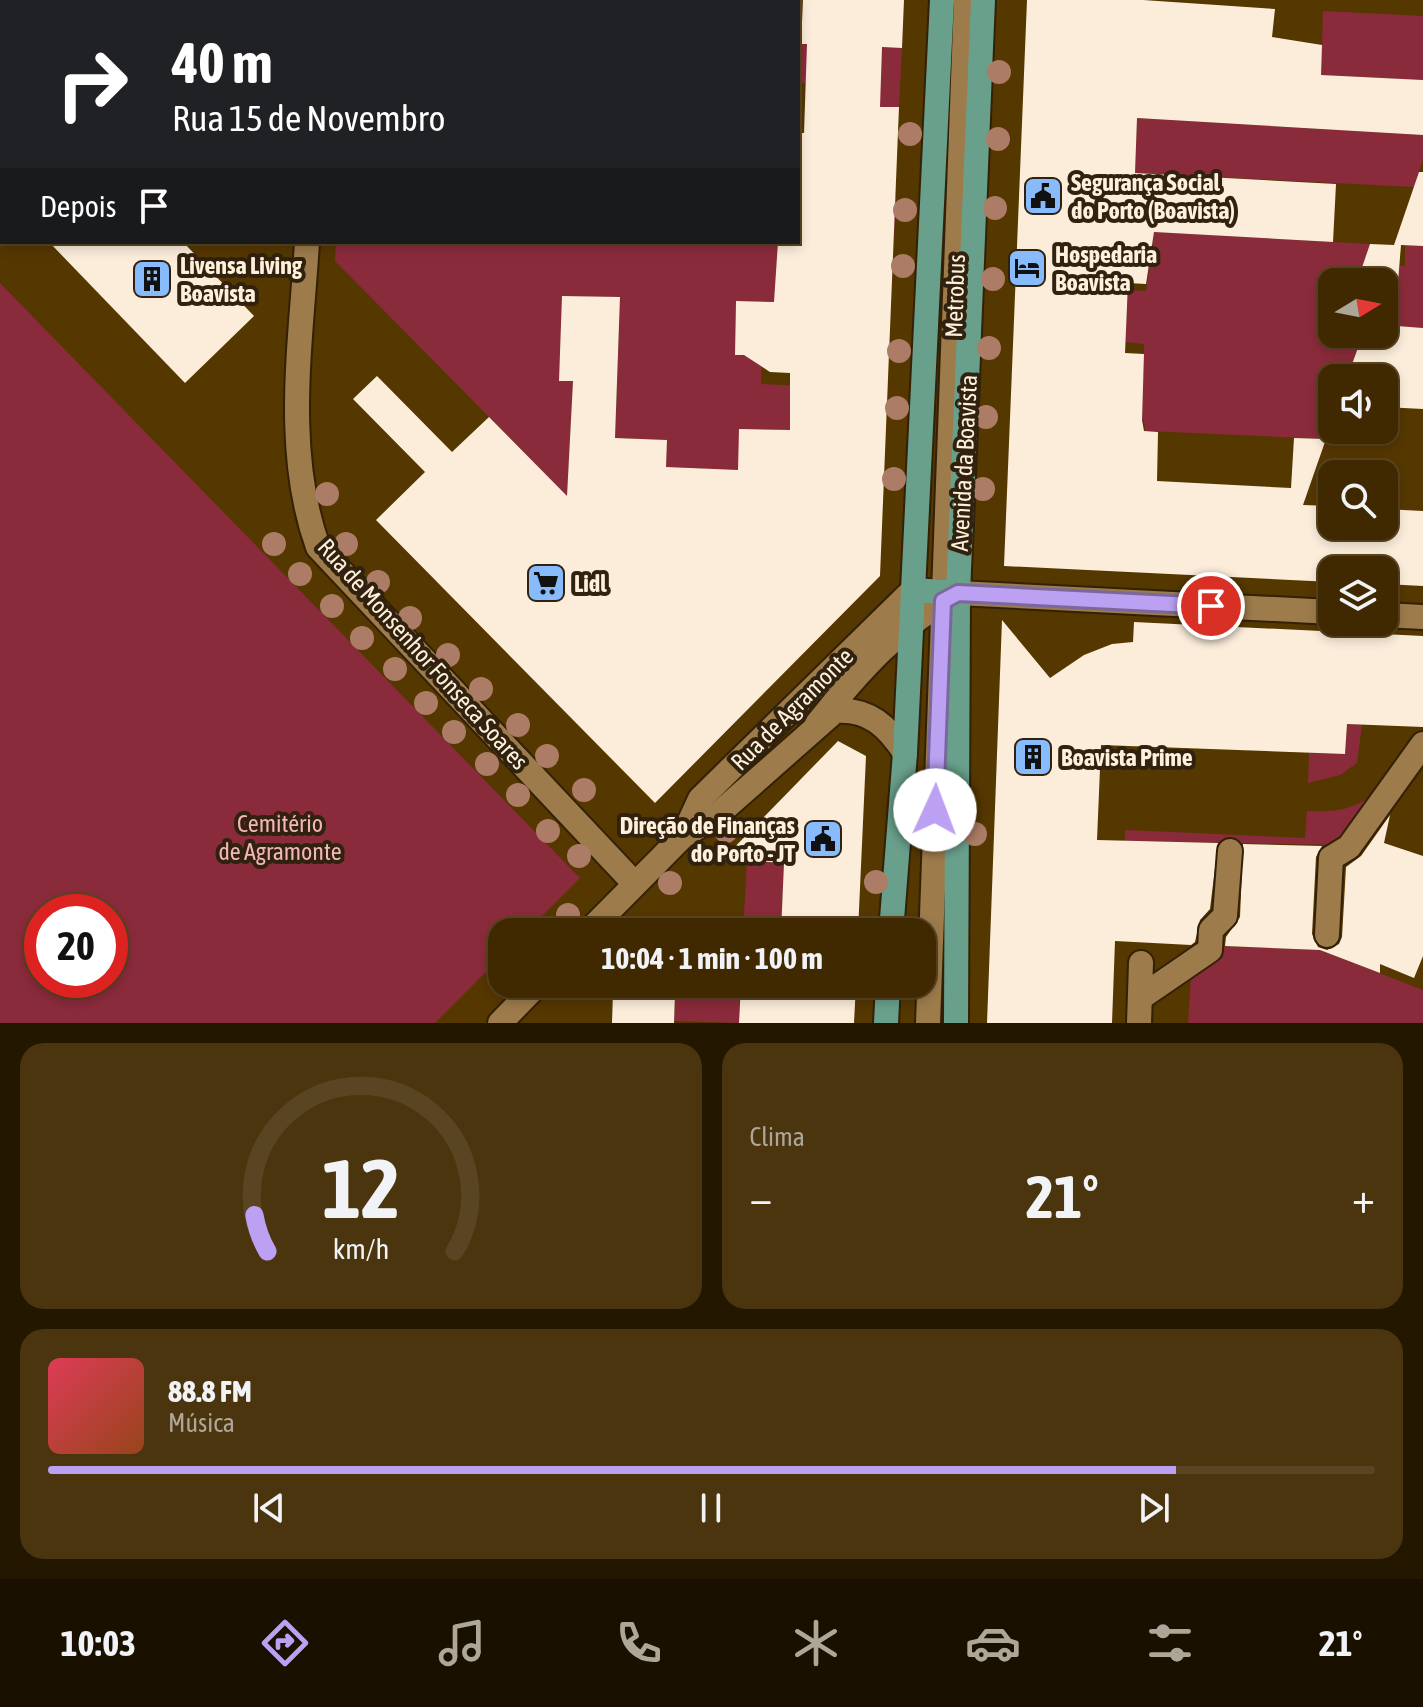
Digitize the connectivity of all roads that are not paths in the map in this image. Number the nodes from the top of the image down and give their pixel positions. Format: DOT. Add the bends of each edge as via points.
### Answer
graph roads {
  1 [pos="942,0"];
  2 [pos="966,0"];
  3 [pos="983,0"];
  4 [pos="307,244"];
  5 [pos="913,590"];
  6 [pos="948,595"];
  7 [pos="1318,611"];
  8 [pos="1398,616"];
  9 [pos="1423,617"];
  10 [pos="911,624"];
  11 [pos="817,724"];
  12 [pos="1423,744"];
  13 [pos="905,753"];
  14 [pos="683,836"];
  15 [pos="1230,851"];
  16 [pos="635,884"];
  17 [pos="602,918"];
  18 [pos="893,918"];
  19 [pos="1327,935"];
  20 [pos="1141,963"];
  21 [pos="524,998"];
  22 [pos="887,998"];
  23 [pos="895,998"];
  24 [pos="1140,998"];
  25 [pos="500,1023"];
  26 [pos="886,1023"];
  27 [pos="895,1023"];
  28 [pos="928,1023"];
  29 [pos="956,1023"];
  30 [pos="1139,1023"];
  1 -- 5 [label="main road, Avenida da Boavista"];
  2 -- 6 [label="street, Metrobus"];
  3 -- 6 [label="main road, Avenida da Boavista"];
  4 -- 16 [label="street, Rua de Monsenhor Fonseca Soares" via="298,460 305,509 318,547"];
  5 -- 6 [label="main road"];
  5 -- 10 [label="main road, Avenida da Boavista"];
  5 -- 14 [label="street, Rua de Agramonte" via="700,799"];
  6 -- 7 [label="street"];
  6 -- 10 [label="street, Rua de Agramonte"];
  6 -- 28 [label="street, Metrobus"];
  6 -- 29 [label="main road, Avenida da Boavista"];
  8 -- 9 [label="street"];
  10 -- 11 [label="street, Rua de Agramonte" via="855,677"];
  10 -- 13 [label="main road, Avenida da Boavista"];
  11 -- 13 [label="street, Rua de Agramonte" via="835,711 868,714 890,731"];
  11 -- 14 [label="street, Rua de Agramonte" via="716,816"];
  12 -- 19 [label="street" via="1349,847 1331,858"];
  13 -- 18 [label="main road, Avenida da Boavista"];
  14 -- 16 [label="street, Rua de Agramonte"];
  15 -- 24 [label="street" via="1225,916 1211,930 1210,950"];
  16 -- 17 [label="street, Rua de Agramonte"];
  20 -- 24 [label="street"];
  21 -- 25 [label="street"];
  22 -- 26 [label="main road"];
  23 -- 27 [label="street"];
  24 -- 30 [label="street"];
}
